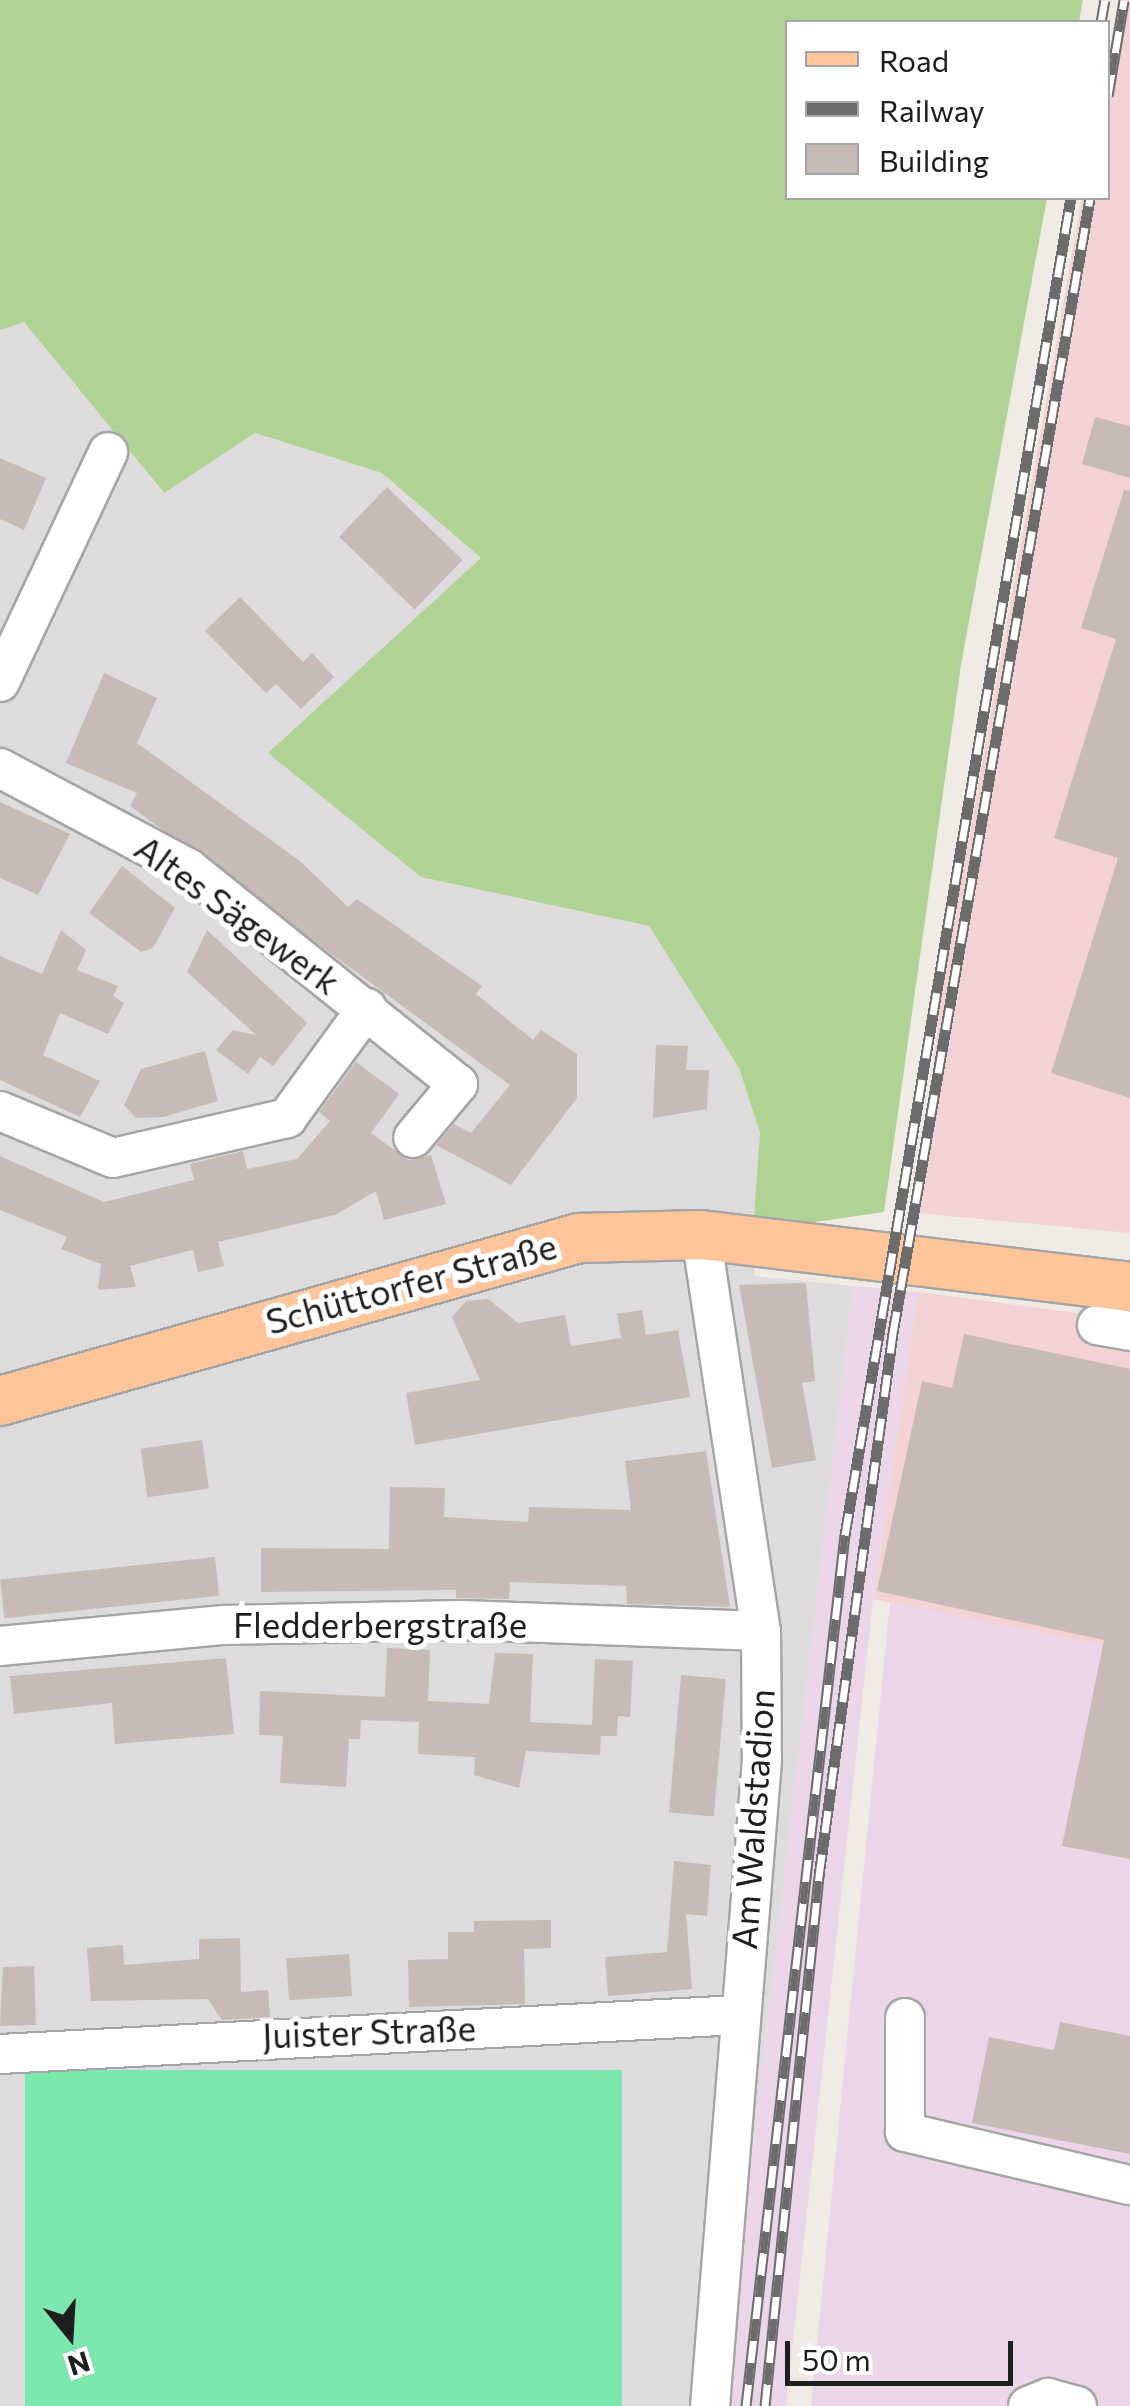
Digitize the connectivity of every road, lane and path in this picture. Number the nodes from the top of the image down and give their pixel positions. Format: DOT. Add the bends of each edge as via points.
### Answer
graph roads {
  1 [pos="108,452"];
  2 [pos="0,682"];
  3 [pos="0,768"];
  4 [pos="367,1008"];
  5 [pos="0,1111"];
  6 [pos="413,1138"];
  7 [pos="701,1236"];
  8 [pos="1130,1287"];
  9 [pos="0,1401"];
  10 [pos="761,1631"];
  11 [pos="0,1646"];
  12 [pos="739,2015"];
  13 [pos="906,2018"];
  14 [pos="0,2054"];
  15 [pos="1130,2185"];
  16 [pos="710,2406"];
  17 [pos="1028,2406"];
  18 [pos="1077,2406"];
  1 -- 2 [label="street"];
  3 -- 4 [label="street, Altes Sägewerk" via="188,868"];
  4 -- 5 [label="street, Altes Sägewerk" via="287,1118 113,1158"];
  4 -- 6 [label="street, Altes Sägewerk" via="458,1084"];
  7 -- 8 [label="main road, Schüttorfer Straße"];
  7 -- 9 [label="main road, Schüttorfer Straße" via="523,1250"];
  7 -- 10 [label="street, Am Waldstadion"];
  10 -- 11 [label="street, Fledderbergstraße" via="420,1621 224,1625"];
  10 -- 12 [label="street, Am Waldstadion" via="762,1760"];
  12 -- 14 [label="street, Juister Straße"];
  12 -- 16 [label="street, Am Waldstadion"];
  13 -- 15 [label="street" via="905,2132"];
  17 -- 18 [label="street" via="1048,2398"];
}
